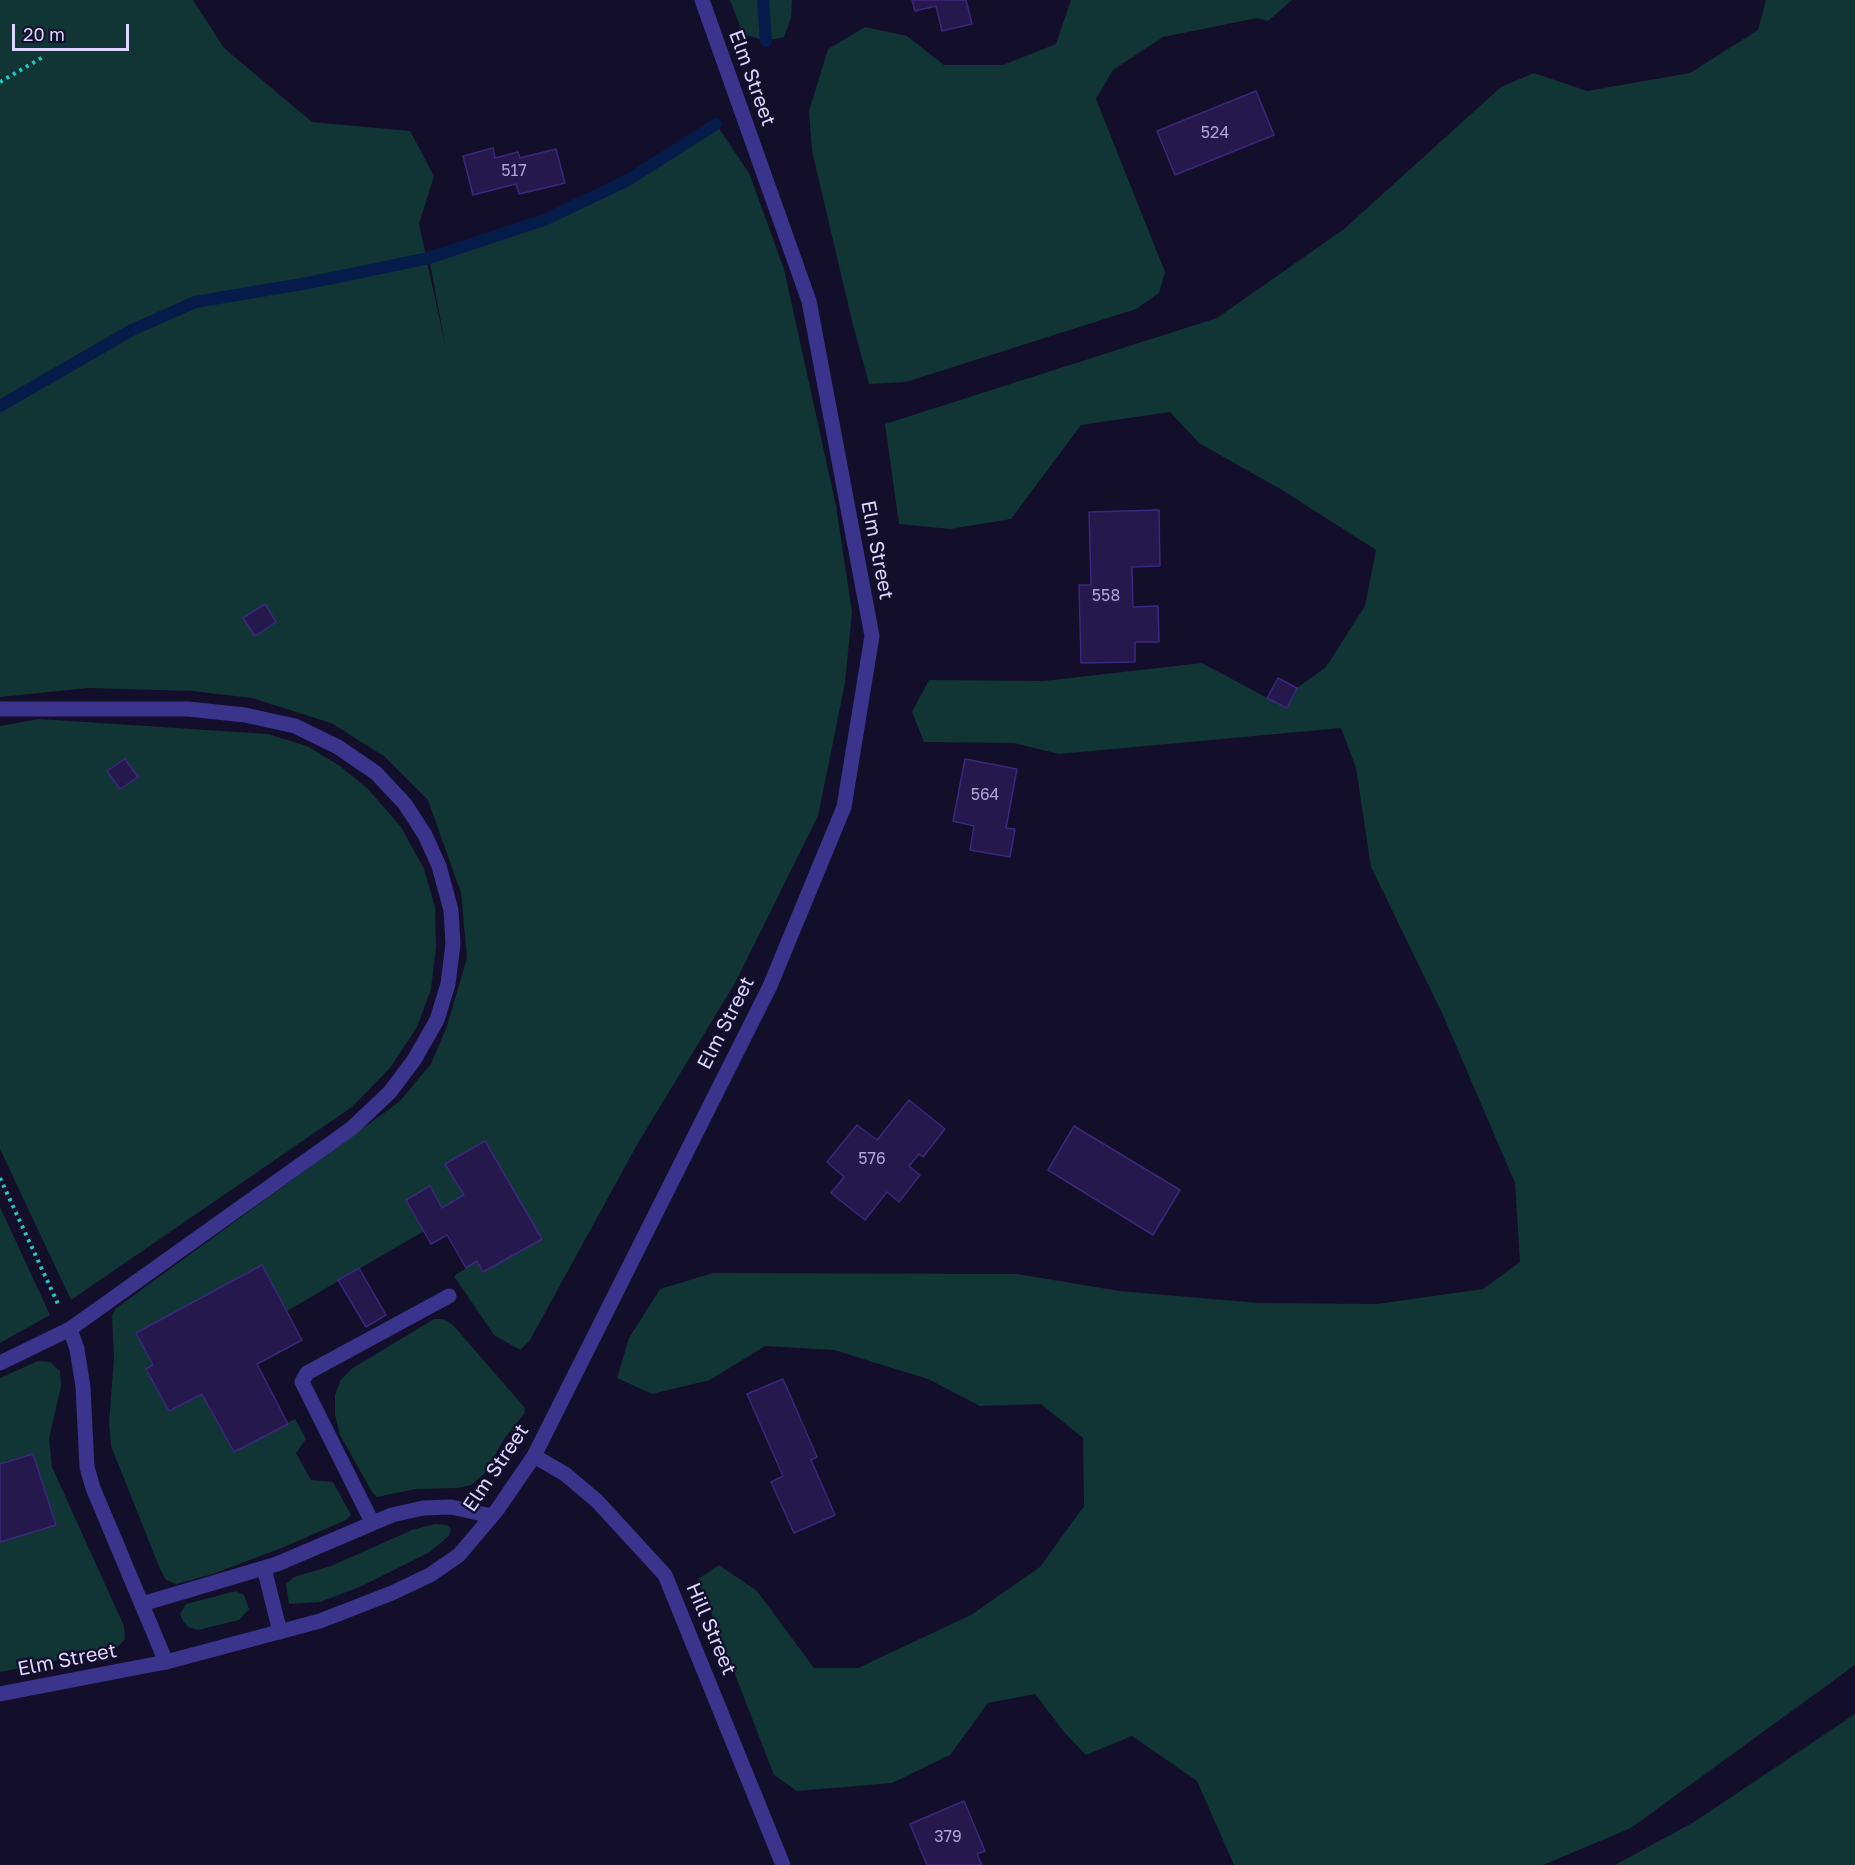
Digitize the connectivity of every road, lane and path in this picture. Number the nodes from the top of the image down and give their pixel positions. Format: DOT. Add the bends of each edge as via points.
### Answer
graph roads {
  1 [pos="702,0"];
  2 [pos="43,57"];
  3 [pos="0,82"];
  4 [pos="0,709"];
  5 [pos="0,1178"];
  6 [pos="448,1296"];
  7 [pos="70,1329"];
  8 [pos="0,1363"];
  9 [pos="534,1456"];
  10 [pos="492,1516"];
  11 [pos="372,1522"];
  12 [pos="264,1568"];
  13 [pos="142,1604"];
  14 [pos="280,1632"];
  15 [pos="166,1662"];
  16 [pos="0,1694"];
  17 [pos="783,1865"];
  1 -- 9 [label="street, Elm Street" via="809,301 872,636 844,807 770,986"];
  2 -- 3 [label="path"];
  4 -- 7 [label="street" via="188,709 245,715 295,726 338,747 376,773 405,804 440,866 451,910 453,944 448,984 437,1020 390,1092 352,1128"];
  5 -- 7 [label="path"];
  6 -- 11 [label="street" via="307,1373 302,1382"];
  7 -- 8 [label="street"];
  7 -- 13 [label="street" via="83,1387 87,1467"];
  9 -- 10 [label="street, Elm Street"];
  9 -- 17 [label="street, Hill Street" via="566,1474 597,1501 665,1575"];
  10 -- 11 [label="street" via="469,1509 433,1508"];
  10 -- 14 [label="street, Elm Street" via="459,1555 430,1575 320,1621"];
  11 -- 12 [label="street"];
  12 -- 13 [label="street"];
  12 -- 14 [label="street"];
  13 -- 15 [label="street"];
  14 -- 15 [label="street, Elm Street"];
  15 -- 16 [label="street, Elm Street"];
}
